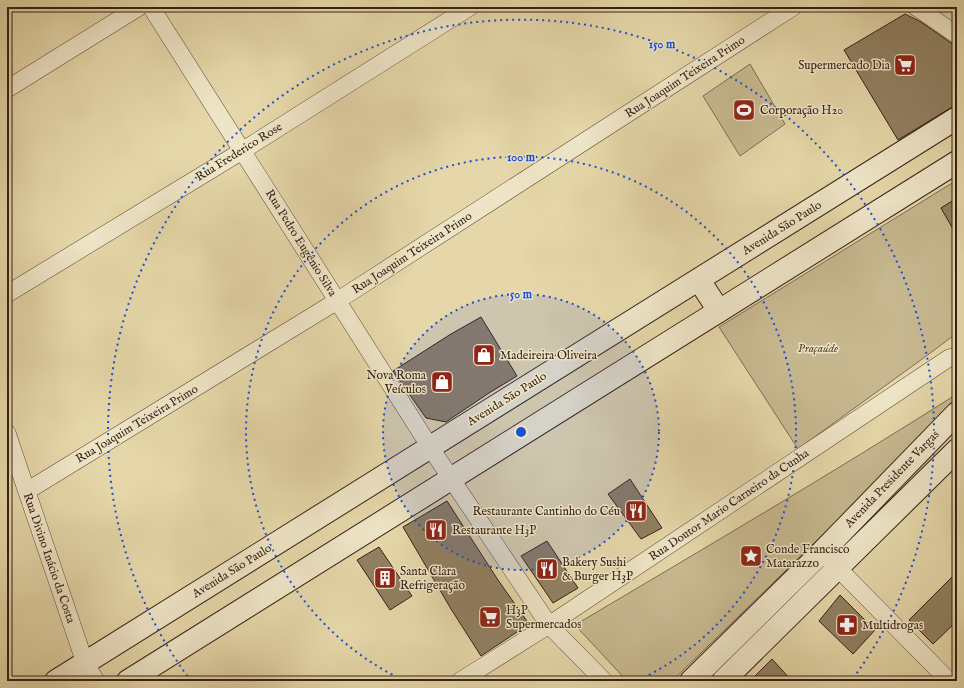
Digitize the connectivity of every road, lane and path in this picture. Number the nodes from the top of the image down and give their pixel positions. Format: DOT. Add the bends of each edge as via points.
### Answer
graph roads {
  1 [pos="139,7"];
  2 [pos="151,7"];
  3 [pos="470,7"];
  4 [pos="793,7"];
  5 [pos="916,7"];
  6 [pos="957,35"];
  7 [pos="7,89"];
  8 [pos="957,118"];
  9 [pos="242,151"];
  10 [pos="957,162"];
  11 [pos="699,280"];
  12 [pos="7,294"];
  13 [pos="337,301"];
  14 [pos="719,310"];
  15 [pos="957,356"];
  16 [pos="957,413"];
  17 [pos="7,433"];
  18 [pos="430,447"];
  19 [pos="957,450"];
  20 [pos="452,479"];
  21 [pos="27,491"];
  22 [pos="822,552"];
  23 [pos="837,568"];
  24 [pos="549,625"];
  25 [pos="90,672"];
  26 [pos="56,681"];
  27 [pos="128,681"];
  28 [pos="460,681"];
  29 [pos="604,681"];
  30 [pos="691,681"];
  31 [pos="723,681"];
  32 [pos="949,681"];
  1 -- 7 [label="street"];
  2 -- 9 [label="street, Rua Pedro Eugênio Silva"];
  3 -- 9 [label="street, Rua Frederico Rose"];
  4 -- 13 [label="street, Rua Joaquim Teixeira Primo"];
  5 -- 6 [label="street"];
  8 -- 11 [label="main road, Avenida São Paulo"];
  9 -- 12 [label="street, Rua Frederico Rose"];
  9 -- 13 [label="street, Rua Pedro Eugênio Silva"];
  10 -- 14 [label="main road"];
  11 -- 14 [label="main road"];
  11 -- 18 [label="main road, Avenida São Paulo"];
  13 -- 18 [label="street, Rua Pedro Eugênio Silva"];
  13 -- 21 [label="street, Rua Joaquim Teixeira Primo"];
  14 -- 20 [label="main road"];
  15 -- 24 [label="street, Rua Doutor Mario Carneiro da Cunha" via="942,362"];
  16 -- 22 [label="main road, Avenida Presidente Vargas"];
  17 -- 21 [label="street, Rua Divino Inácio da Costa"];
  18 -- 20 [label="street, Rua Pedro Eugênio Silva"];
  18 -- 25 [label="main road, Avenida São Paulo"];
  19 -- 23 [label="main road, Avenida Presidente Vargas"];
  20 -- 24 [label="street, Rua Pedro Eugênio Silva"];
  20 -- 27 [label="main road"];
  21 -- 25 [label="street, Rua Divino Inácio da Costa"];
  22 -- 23 [label="street"];
  22 -- 30 [label="main road, Avenida Presidente Vargas"];
  23 -- 31 [label="main road, Avenida Presidente Vargas"];
  23 -- 32 [label="street"];
  24 -- 28 [label="street, Rua Doutor Mario Carneiro da Cunha"];
  24 -- 29 [label="street, Rua Pedro Eugênio Silva"];
  25 -- 26 [label="main road, Avenida São Paulo"];
}
